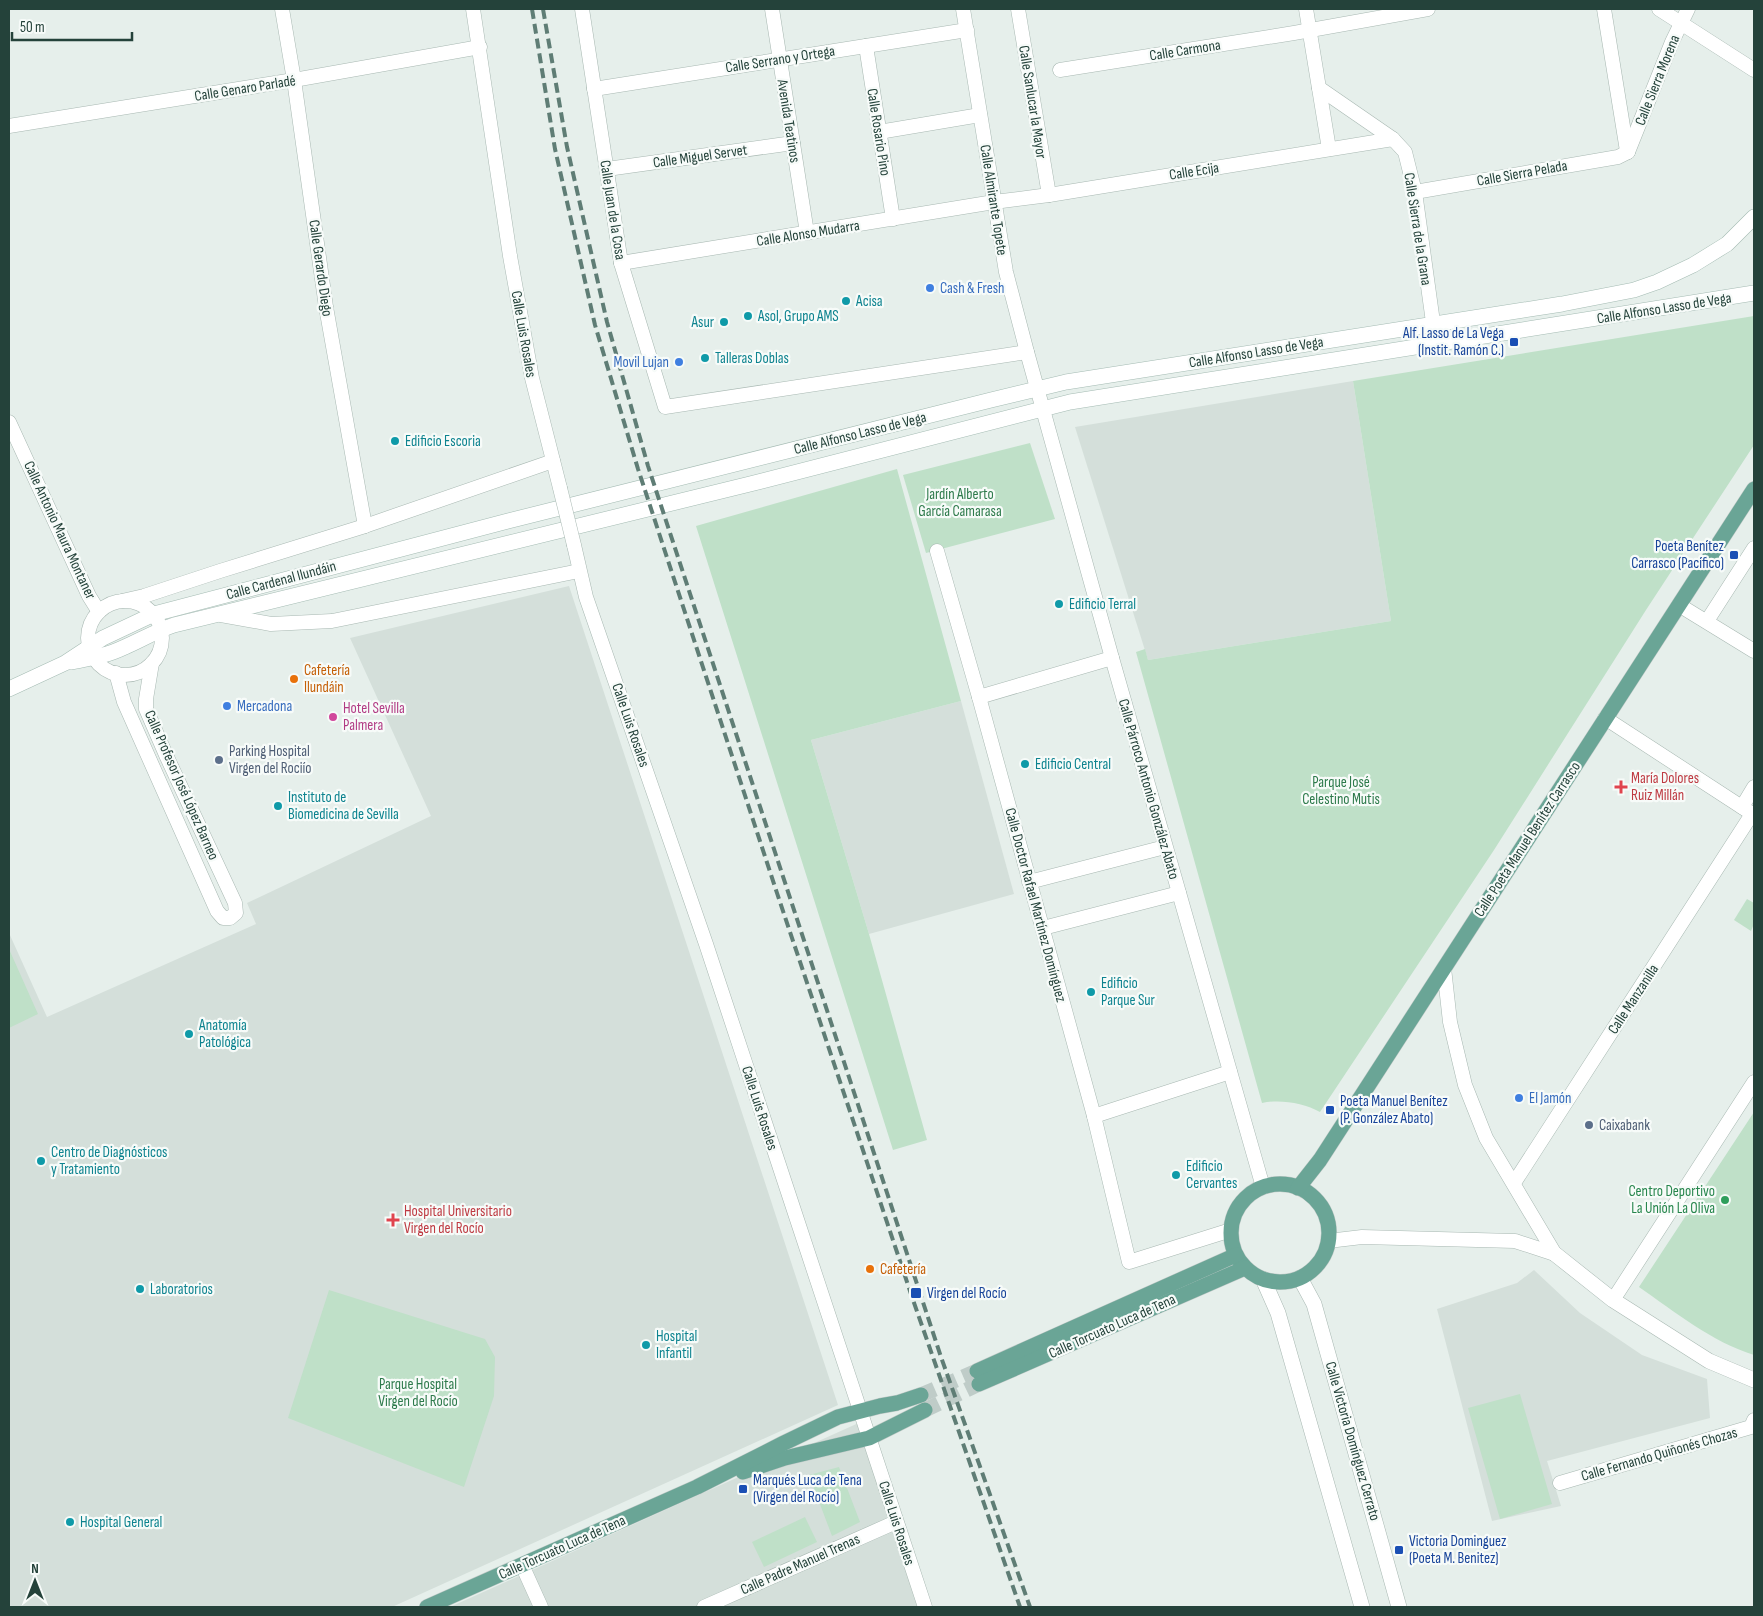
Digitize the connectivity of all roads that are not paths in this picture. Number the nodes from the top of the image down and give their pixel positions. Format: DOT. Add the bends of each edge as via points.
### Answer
graph roads {
  1 [pos="282,9"];
  2 [pos="473,9"];
  3 [pos="582,9"];
  4 [pos="772,9"];
  5 [pos="963,9"];
  6 [pos="1018,9"];
  7 [pos="1306,9"];
  8 [pos="1428,9"];
  9 [pos="1604,9"];
  10 [pos="1659,9"];
  11 [pos="1688,9"];
  12 [pos="1681,22"];
  13 [pos="966,30"];
  14 [pos="1310,30"];
  15 [pos="866,46"];
  16 [pos="480,47"];
  17 [pos="780,59"];
  18 [pos="1060,70"];
  19 [pos="1754,70"];
  20 [pos="294,80"];
  21 [pos="1319,88"];
  22 [pos="594,89"];
  23 [pos="980,115"];
  24 [pos="9,126"];
  25 [pos="880,132"];
  26 [pos="1393,139"];
  27 [pos="793,143"];
  28 [pos="1329,149"];
  29 [pos="1628,152"];
  30 [pos="606,169"];
  31 [pos="1415,192"];
  32 [pos="1048,195"];
  33 [pos="994,202"];
  34 [pos="1754,217"];
  35 [pos="893,219"];
  36 [pos="807,233"];
  37 [pos="621,263"];
  38 [pos="1754,293"];
  39 [pos="1433,324"];
  40 [pos="1436,344"];
  41 [pos="1027,352"];
  42 [pos="1038,389"];
  43 [pos="1044,409"];
  44 [pos="9,422"];
  45 [pos="553,461"];
  46 [pos="1754,489"];
  47 [pos="508,521"];
  48 [pos="365,526"];
  49 [pos="514,541"];
  50 [pos="1754,548"];
  51 [pos="937,551"];
  52 [pos="579,571"];
  53 [pos="122,601"];
  54 [pos="1679,605"];
  55 [pos="99,612"];
  56 [pos="154,614"];
  57 [pos="221,615"];
  58 [pos="1707,621"];
  59 [pos="161,630"];
  60 [pos="92,652"];
  61 [pos="1754,652"];
  62 [pos="1112,658"];
  63 [pos="152,663"];
  64 [pos="116,674"];
  65 [pos="9,689"];
  66 [pos="979,697"];
  67 [pos="1605,718"];
  68 [pos="1754,787"];
  69 [pos="1749,812"];
  70 [pos="1165,847"];
  71 [pos="223,876"];
  72 [pos="1029,882"];
  73 [pos="205,884"];
  74 [pos="1179,893"];
  75 [pos="1042,928"];
  76 [pos="1444,968"];
  77 [pos="1230,1072"];
  78 [pos="1754,1082"];
  79 [pos="1094,1116"];
  80 [pos="1514,1184"];
  81 [pos="1263,1187"];
  82 [pos="1298,1188"];
  83 [pos="1231,1230"];
  84 [pos="1328,1241"];
  85 [pos="1555,1254"];
  86 [pos="1236,1255"];
  87 [pos="1245,1268"];
  88 [pos="1300,1278"];
  89 [pos="1263,1279"];
  90 [pos="1613,1300"];
  91 [pos="1754,1380"];
  92 [pos="921,1395"];
  93 [pos="925,1410"];
  94 [pos="861,1416"];
  95 [pos="1753,1428"];
  96 [pos="869,1438"];
  97 [pos="1560,1483"];
  98 [pos="697,1488"];
  99 [pos="896,1522"];
  100 [pos="522,1565"];
  101 [pos="427,1607"];
  102 [pos="541,1607"];
  103 [pos="704,1607"];
  104 [pos="925,1607"];
  105 [pos="1362,1607"];
  106 [pos="1399,1607"];
  1 -- 20 [label="street, Calle Gerardo Diego"];
  2 -- 16 [label="street, Calle Luis Rosales"];
  3 -- 22 [label="street, Calle Juan de la Cosa"];
  4 -- 17 [label="street, Avenida Teatinos"];
  5 -- 13 [label="street, Calle Almirante Topete"];
  6 -- 32 [label="street, Calle Sanlucar la Mayor"];
  7 -- 14 [label="street"];
  8 -- 14 [label="street, Calle Carmona"];
  9 -- 29 [label="street"];
  10 -- 12 [label="street"];
  11 -- 12 [label="street, Calle Sierra Morena"];
  12 -- 19 [label="street"];
  12 -- 29 [label="street, Calle Sierra Morena"];
  13 -- 15 [label="street, Calle Serrano y Ortega"];
  13 -- 23 [label="street, Calle Almirante Topete"];
  14 -- 18 [label="street, Calle Carmona"];
  14 -- 21 [label="street"];
  15 -- 17 [label="street, Calle Serrano y Ortega"];
  15 -- 25 [label="street, Calle Rosario Pino"];
  16 -- 20 [label="street, Calle Genaro Parladé"];
  16 -- 45 [label="street, Calle Luis Rosales" via="510,256 532,378"];
  17 -- 22 [label="street, Calle Serrano y Ortega"];
  17 -- 27 [label="street, Avenida Teatinos"];
  20 -- 24 [label="street, Calle Genaro Parladé"];
  20 -- 48 [label="street, Calle Gerardo Diego" via="326,307"];
  21 -- 26 [label="street, Calle Sierra de la Grana"];
  21 -- 28 [label="street"];
  22 -- 30 [label="street, Calle Juan de la Cosa"];
  23 -- 25 [label="street"];
  23 -- 33 [label="street, Calle Almirante Topete"];
  25 -- 35 [label="street, Calle Rosario Pino"];
  26 -- 28 [label="street, Calle Ecija"];
  26 -- 31 [label="street, Calle Sierra de la Grana" via="1405,152"];
  27 -- 30 [label="street, Calle Miguel Servet"];
  27 -- 36 [label="street, Avenida Teatinos"];
  28 -- 32 [label="street, Calle Ecija"];
  29 -- 31 [label="street, Calle Sierra Pelada" via="1618,157"];
  30 -- 37 [label="street, Calle Juan de la Cosa"];
  31 -- 39 [label="street, Calle Sierra de la Grana"];
  32 -- 33 [label="street, Calle Ecija"];
  33 -- 35 [label="street, Calle Alonso Mudarra"];
  33 -- 41 [label="street, Calle Almirante Topete" via="1006,272"];
  34 -- 39 [label="main road, Calle Alfonso Lasso de Vega" via="1727,244 1693,265 1634,290"];
  35 -- 36 [label="street, Calle Alonso Mudarra"];
  36 -- 37 [label="street, Calle Alonso Mudarra"];
  37 -- 41 [label="street, Calle Juan de la Cosa" via="665,407"];
  38 -- 40 [label="main road, Calle Alfonso Lasso de Vega"];
  39 -- 40 [label="street, Calle Sierra de la Grana"];
  39 -- 42 [label="main road, Calle Alfonso Lasso de Vega"];
  40 -- 43 [label="main road, Calle Alfonso Lasso de Vega" via="1070,402"];
  41 -- 42 [label="street, Calle Almirante Topete"];
  42 -- 43 [label="street, Calle Párroco Antonio González Abato"];
  42 -- 47 [label="main road, Calle Alfonso Lasso de Vega"];
  43 -- 49 [label="main road, Calle Alfonso Lasso de Vega"];
  43 -- 62 [label="street, Calle Párroco Antonio González Abato"];
  44 -- 55 [label="street, Calle Antonio Maura Montaner"];
  45 -- 48 [label="street, Calle Cardenal Ilundáin"];
  45 -- 52 [label="street, Calle Luis Rosales, bridge"];
  46 -- 54 [label="main road, Calle Poeta Manuel Benítez Carrasco"];
  47 -- 56 [label="main road, Calle Cardenal Ilundáin"];
  48 -- 53 [label="street, Calle Cardenal Ilundáin"];
  49 -- 57 [label="main road, Calle Cardenal Ilundáin"];
  50 -- 58 [label="street"];
  51 -- 66 [label="street, Calle Doctor Rafael Martínez Domínguez"];
  52 -- 57 [label="street, Calle Cardenal Ilundáin" via="332,621 271,624"];
  52 -- 94 [label="street, Calle Luis Rosales"];
  53 -- 55 [label="street, Calle Cardenal Ilundáin" via="113,602"];
  53 -- 56 [label="street" via="139,604"];
  54 -- 58 [label="street"];
  54 -- 67 [label="main road, Calle Poeta Manuel Benítez Carrasco"];
  55 -- 60 [label="street" via="88,631"];
  56 -- 59 [label="street"];
  56 -- 60 [label="main road, Calle Cardenal Ilundáin"];
  57 -- 59 [label="main road, Calle Cardenal Ilundáin"];
  58 -- 61 [label="street"];
  59 -- 60 [label="main road, Calle Cardenal Ilundáin" via="114,652"];
  59 -- 63 [label="street, Calle Profesor José López Barneo" via="161,647"];
  60 -- 64 [label="street" via="104,668"];
  60 -- 65 [label="main road, Calle Cardenal Ilundáin"];
  62 -- 66 [label="street"];
  62 -- 70 [label="street, Calle Párroco Antonio González Abato"];
  63 -- 64 [label="street" via="139,672"];
  63 -- 71 [label="street, Calle Profesor José López Barneo" via="146,709"];
  64 -- 73 [label="street, Calle Profesor José López Barneo" via="124,702"];
  66 -- 72 [label="street, Calle Doctor Rafael Martínez Domínguez"];
  67 -- 69 [label="street"];
  67 -- 76 [label="main road, Calle Poeta Manuel Benítez Carrasco"];
  68 -- 69 [label="street, Calle Manzanilla"];
  69 -- 80 [label="street, Calle Manzanilla"];
  70 -- 72 [label="street"];
  70 -- 74 [label="street, Calle Párroco Antonio González Abato"];
  71 -- 73 [label="street, Calle Profesor José López Barneo"];
  71 -- 73 [label="street, Calle Profesor José López Barneo" via="237,910 230,918 219,915"];
  72 -- 75 [label="street, Calle Doctor Rafael Martínez Domínguez"];
  74 -- 75 [label="street"];
  74 -- 77 [label="street, Calle Párroco Antonio González Abato"];
  75 -- 79 [label="street, Calle Doctor Rafael Martínez Domínguez"];
  76 -- 80 [label="street" via="1450,1022 1465,1085 1486,1138"];
  76 -- 82 [label="main road, Calle Poeta Manuel Benítez Carrasco" via="1320,1160"];
  77 -- 79 [label="street"];
  77 -- 81 [label="street, Calle Párroco Antonio González Abato"];
  78 -- 90 [label="street"];
  79 -- 83 [label="street, Calle Doctor Rafael Martínez Domínguez" via="1129,1262"];
  80 -- 85 [label="street"];
  81 -- 82 [label="main road" via="1275,1184"];
  81 -- 83 [label="main road" via="1240,1204"];
  82 -- 84 [label="main road" via="1319,1204 1327,1222"];
  83 -- 86 [label="main road"];
  84 -- 85 [label="street" via="1362,1237 1515,1240"];
  84 -- 88 [label="main road" via="1314,1269"];
  85 -- 90 [label="main road"];
  86 -- 87 [label="main road"];
  86 -- 87 [label="main road, Calle Torcuato Luca de Tena" via="978,1378"];
  87 -- 89 [label="main road"];
  88 -- 89 [label="main road" via="1288,1282"];
  88 -- 106 [label="main road, Calle Victoria Domínguez Cerrato" via="1314,1304"];
  89 -- 105 [label="main road" via="1278,1312"];
  90 -- 91 [label="main road" via="1709,1361"];
  92 -- 94 [label="main road, Calle Torcuato Luca de Tena"];
  93 -- 96 [label="main road, Calle Torcuato Luca de Tena"];
  94 -- 96 [label="street, Calle Luis Rosales"];
  94 -- 98 [label="main road, Calle Torcuato Luca de Tena" via="838,1417"];
  95 -- 97 [label="street, Calle Fernando Quiñonés Chozas"];
  96 -- 98 [label="main road, Calle Torcuato Luca de Tena" via="785,1458"];
  96 -- 99 [label="street, Calle Luis Rosales"];
  98 -- 100 [label="main road, Calle Torcuato Luca de Tena"];
  99 -- 103 [label="street, Calle Padre Manuel Trenas"];
  99 -- 104 [label="street, Calle Luis Rosales"];
  100 -- 101 [label="main road, Calle Torcuato Luca de Tena"];
  100 -- 102 [label="street"];
}
